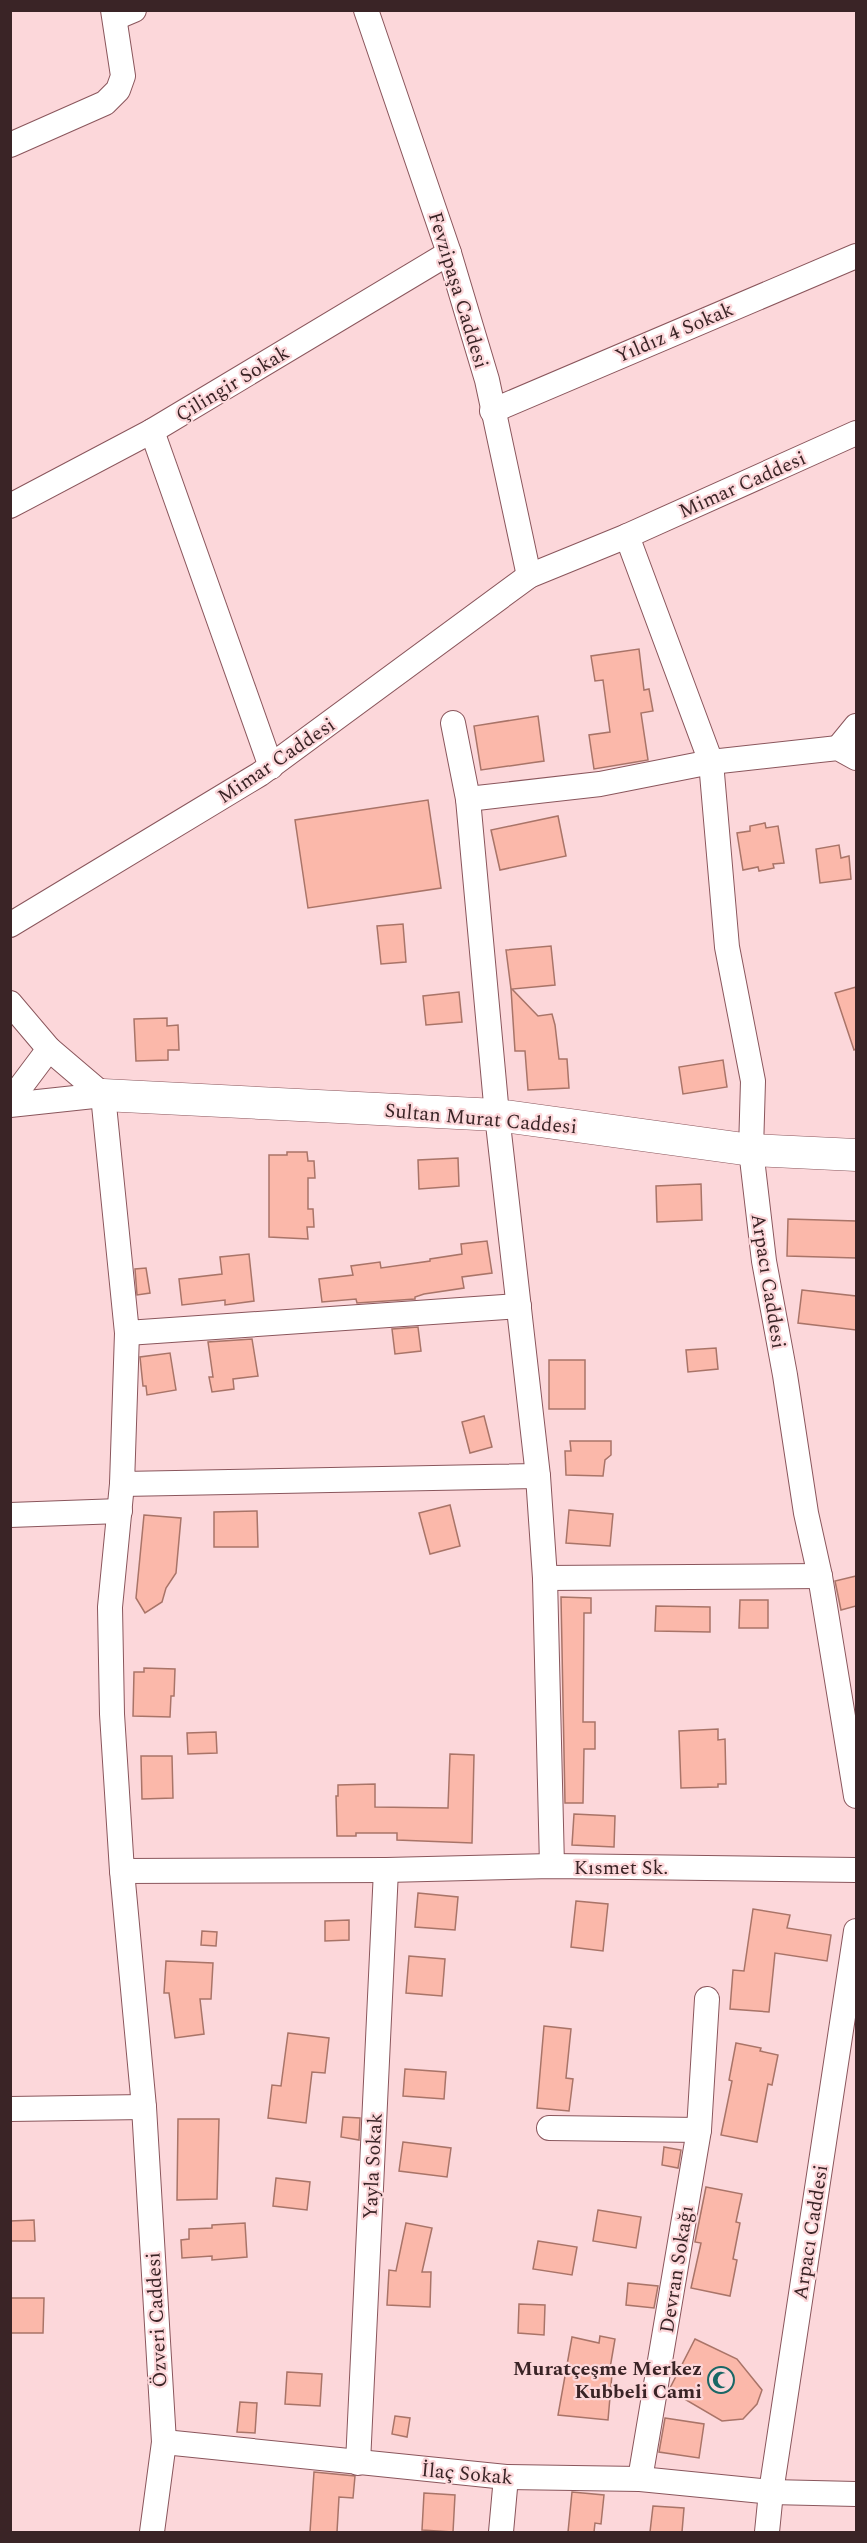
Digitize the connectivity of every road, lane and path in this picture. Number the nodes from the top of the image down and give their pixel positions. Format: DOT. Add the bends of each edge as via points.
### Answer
graph roads {
  1 [pos="366,10"];
  2 [pos="121,13"];
  3 [pos="10,145"];
  4 [pos="448,253"];
  5 [pos="856,255"];
  6 [pos="492,411"];
  7 [pos="152,431"];
  8 [pos="856,433"];
  9 [pos="10,506"];
  10 [pos="627,536"];
  11 [pos="529,576"];
  12 [pos="453,723"];
  13 [pos="856,726"];
  14 [pos="847,753"];
  15 [pos="711,762"];
  16 [pos="271,767"];
  17 [pos="468,799"];
  18 [pos="10,925"];
  19 [pos="10,1003"];
  20 [pos="49,1049"];
  21 [pos="103,1095"];
  22 [pos="10,1103"];
  23 [pos="497,1115"];
  24 [pos="751,1150"];
  25 [pos="856,1155"];
  26 [pos="519,1306"];
  27 [pos="127,1333"];
  28 [pos="538,1476"];
  29 [pos="122,1484"];
  30 [pos="120,1511"];
  31 [pos="10,1515"];
  32 [pos="820,1576"];
  33 [pos="545,1578"];
  34 [pos="856,1796"];
  35 [pos="552,1866"];
  36 [pos="386,1870"];
  37 [pos="856,1870"];
  38 [pos="122,1871"];
  39 [pos="856,1931"];
  40 [pos="706,1999"];
  41 [pos="144,2107"];
  42 [pos="10,2109"];
  43 [pos="549,2128"];
  44 [pos="699,2130"];
  45 [pos="164,2442"];
  46 [pos="358,2463"];
  47 [pos="506,2477"];
  48 [pos="640,2480"];
  49 [pos="771,2492"];
  50 [pos="856,2494"];
  51 [pos="152,2532"];
  52 [pos="501,2532"];
  53 [pos="767,2532"];
  1 -- 4 [label="street, Fevzipaşa Caddesi"];
  2 -- 3 [label="street" via="123,76 118,90 105,103"];
  4 -- 6 [label="street, Fevzipaşa Caddesi" via="487,380"];
  4 -- 7 [label="street, Çilingir Sokak"];
  5 -- 6 [label="street, Yıldız 4 Sokak"];
  6 -- 11 [label="street, Fevzipaşa Caddesi"];
  7 -- 9 [label="street, Çilingir Sokak"];
  7 -- 16 [label="street"];
  8 -- 10 [label="street, Mimar Caddesi"];
  10 -- 11 [label="street, Mimar Caddesi"];
  10 -- 15 [label="street, Arpacı Caddesi"];
  11 -- 16 [label="street, Mimar Caddesi"];
  12 -- 17 [label="street"];
  13 -- 14 [label="street"];
  14 -- 15 [label="street"];
  15 -- 17 [label="street" via="600,784"];
  15 -- 24 [label="street, Arpacı Caddesi" via="727,947 753,1081"];
  16 -- 18 [label="street, Mimar Caddesi"];
  17 -- 23 [label="street"];
  19 -- 20 [label="street"];
  20 -- 21 [label="street"];
  20 -- 22 [label="street"];
  21 -- 22 [label="street"];
  21 -- 23 [label="main road, Sultan Murat Caddesi"];
  21 -- 27 [label="street, Özveri Caddesi"];
  23 -- 24 [label="main road, Sultan Murat Caddesi"];
  23 -- 26 [label="street"];
  24 -- 25 [label="main road, Sultan Murat Caddesi"];
  24 -- 32 [label="street, Arpacı Caddesi" via="764,1261"];
  26 -- 27 [label="street"];
  26 -- 28 [label="street"];
  27 -- 29 [label="street, Özveri Caddesi"];
  28 -- 29 [label="street"];
  28 -- 33 [label="street"];
  29 -- 30 [label="street, Özveri Caddesi"];
  30 -- 31 [label="street"];
  30 -- 38 [label="street, Özveri Caddesi" via="110,1607"];
  32 -- 33 [label="street"];
  32 -- 34 [label="street, Arpacı Caddesi"];
  33 -- 35 [label="street"];
  35 -- 36 [label="street, Kısmet Sk."];
  35 -- 37 [label="street, Kısmet Sk."];
  36 -- 38 [label="street, Kısmet Sk."];
  36 -- 46 [label="street, Yayla Sokak"];
  38 -- 41 [label="street, Özveri Caddesi"];
  39 -- 49 [label="street, Arpacı Caddesi"];
  40 -- 44 [label="street, Devran Sokağı"];
  41 -- 42 [label="street"];
  41 -- 45 [label="street, Özveri Caddesi"];
  43 -- 44 [label="street"];
  44 -- 48 [label="street, Devran Sokağı"];
  45 -- 46 [label="street, İlaç Sokak"];
  45 -- 51 [label="street, Özveri Caddesi"];
  46 -- 47 [label="street, İlaç Sokak"];
  47 -- 48 [label="street, İlaç Sokak"];
  47 -- 52 [label="street"];
  48 -- 49 [label="street, İlaç Sokak"];
  49 -- 50 [label="street, İlaç Sokak"];
  49 -- 53 [label="street, Arpacı Caddesi"];
}
